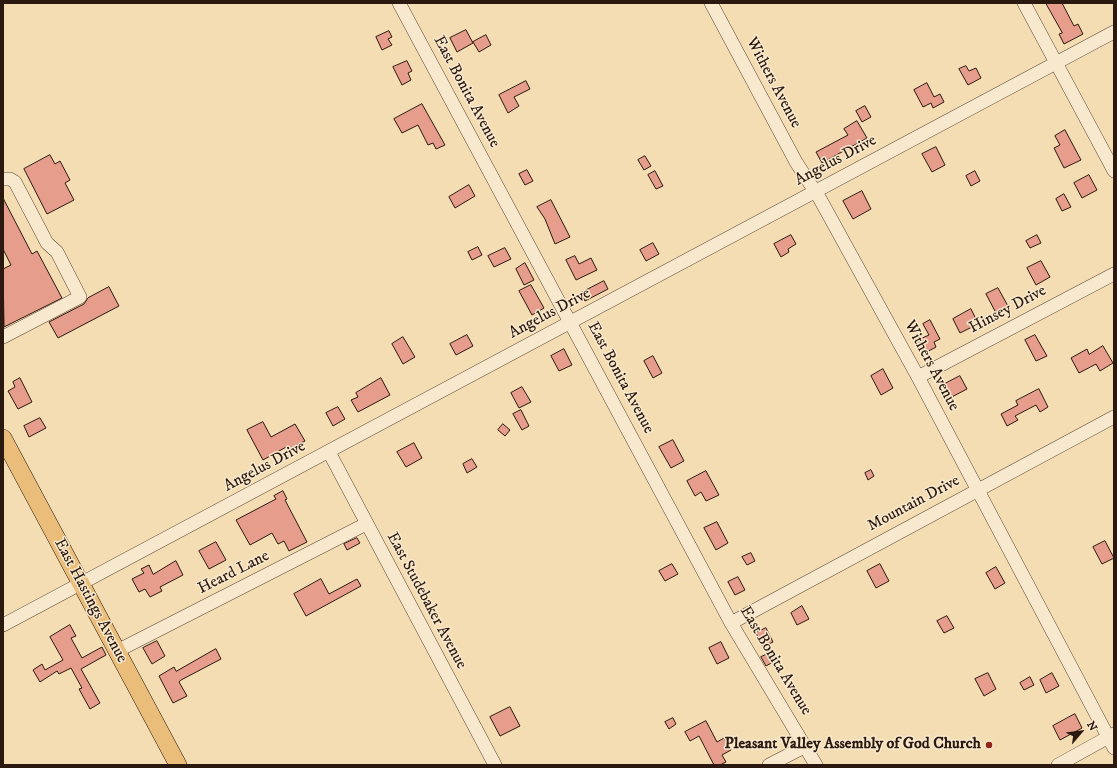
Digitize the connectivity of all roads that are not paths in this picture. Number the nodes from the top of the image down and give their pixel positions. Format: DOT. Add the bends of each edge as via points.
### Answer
graph roads {
  1 [pos="399,3"];
  2 [pos="711,3"];
  3 [pos="1024,3"];
  4 [pos="1114,32"];
  5 [pos="1057,63"];
  6 [pos="1114,171"];
  7 [pos="3,179"];
  8 [pos="815,192"];
  9 [pos="1114,274"];
  10 [pos="571,322"];
  11 [pos="3,337"];
  12 [pos="918,377"];
  13 [pos="1114,417"];
  14 [pos="3,438"];
  15 [pos="329,452"];
  16 [pos="977,490"];
  17 [pos="366,524"];
  18 [pos="81,584"];
  19 [pos="731,623"];
  20 [pos="3,625"];
  21 [pos="117,651"];
  22 [pos="1112,740"];
  23 [pos="806,746"];
  24 [pos="178,765"];
  25 [pos="494,765"];
  26 [pos="769,765"];
  27 [pos="816,765"];
  28 [pos="1058,765"];
  1 -- 10 [label="street, East Bonita Avenue"];
  2 -- 8 [label="street, Withers Avenue" via="796,162"];
  3 -- 5 [label="street"];
  4 -- 5 [label="street, Angelus Drive"];
  5 -- 6 [label="street"];
  5 -- 8 [label="street, Angelus Drive"];
  7 -- 11 [label="street" via="15,182 47,243 57,252 80,297"];
  8 -- 10 [label="street, Angelus Drive"];
  8 -- 12 [label="street, Withers Avenue"];
  9 -- 12 [label="street, Hinsey Drive"];
  10 -- 15 [label="street, Angelus Drive"];
  10 -- 19 [label="street, East Bonita Avenue"];
  12 -- 16 [label="street, Withers Avenue"];
  13 -- 16 [label="street, Mountain Drive"];
  14 -- 18 [label="main road, East Hastings Avenue"];
  15 -- 17 [label="street, East Studebaker Avenue"];
  15 -- 18 [label="street, Angelus Drive"];
  16 -- 19 [label="street, Mountain Drive"];
  16 -- 22 [label="street, Withers Avenue"];
  17 -- 21 [label="street, Heard Lane"];
  17 -- 25 [label="street, East Studebaker Avenue"];
  18 -- 20 [label="street, Angelus Drive"];
  18 -- 21 [label="main road, East Hastings Avenue"];
  19 -- 23 [label="street, East Bonita Avenue"];
  21 -- 24 [label="main road, East Hastings Avenue"];
  22 -- 28 [label="street"];
  23 -- 26 [label="street"];
  23 -- 27 [label="street, East Bonita Avenue"];
}
